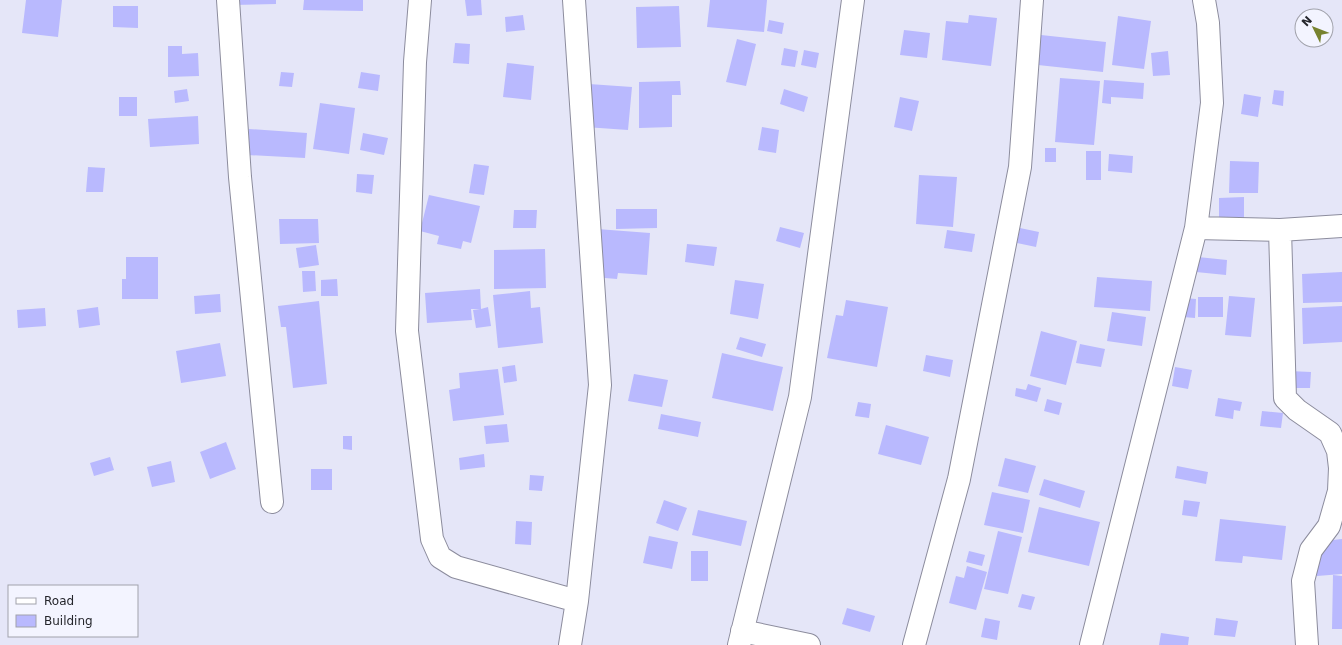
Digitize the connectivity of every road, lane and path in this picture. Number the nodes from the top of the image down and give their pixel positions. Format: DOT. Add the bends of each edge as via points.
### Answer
graph roads {
  1 [pos="228,0"];
  2 [pos="420,0"];
  3 [pos="574,0"];
  4 [pos="853,0"];
  5 [pos="1032,0"];
  6 [pos="1204,0"];
  7 [pos="1342,226"];
  8 [pos="1196,228"];
  9 [pos="1280,230"];
  10 [pos="272,502"];
  11 [pos="577,601"];
  12 [pos="740,638"];
  13 [pos="570,645"];
  14 [pos="809,645"];
  15 [pos="914,645"];
  16 [pos="1091,645"];
  17 [pos="1307,645"];
  1 -- 10 [label="street" via="240,177"];
  2 -- 11 [label="street" via="407,331 432,539 440,557 456,567"];
  3 -- 11 [label="street" via="600,384"];
  4 -- 12 [label="street" via="800,397"];
  5 -- 15 [label="street" via="1020,166 959,479"];
  6 -- 8 [label="street" via="1208,23 1212,103"];
  7 -- 9 [label="street"];
  8 -- 9 [label="street"];
  8 -- 16 [label="street"];
  9 -- 17 [label="street" via="1285,398 1297,410 1330,433 1338,451 1340,468 1339,491 1329,526 1311,550 1303,581"];
  11 -- 13 [label="street"];
  12 -- 14 [label="street"];
}
